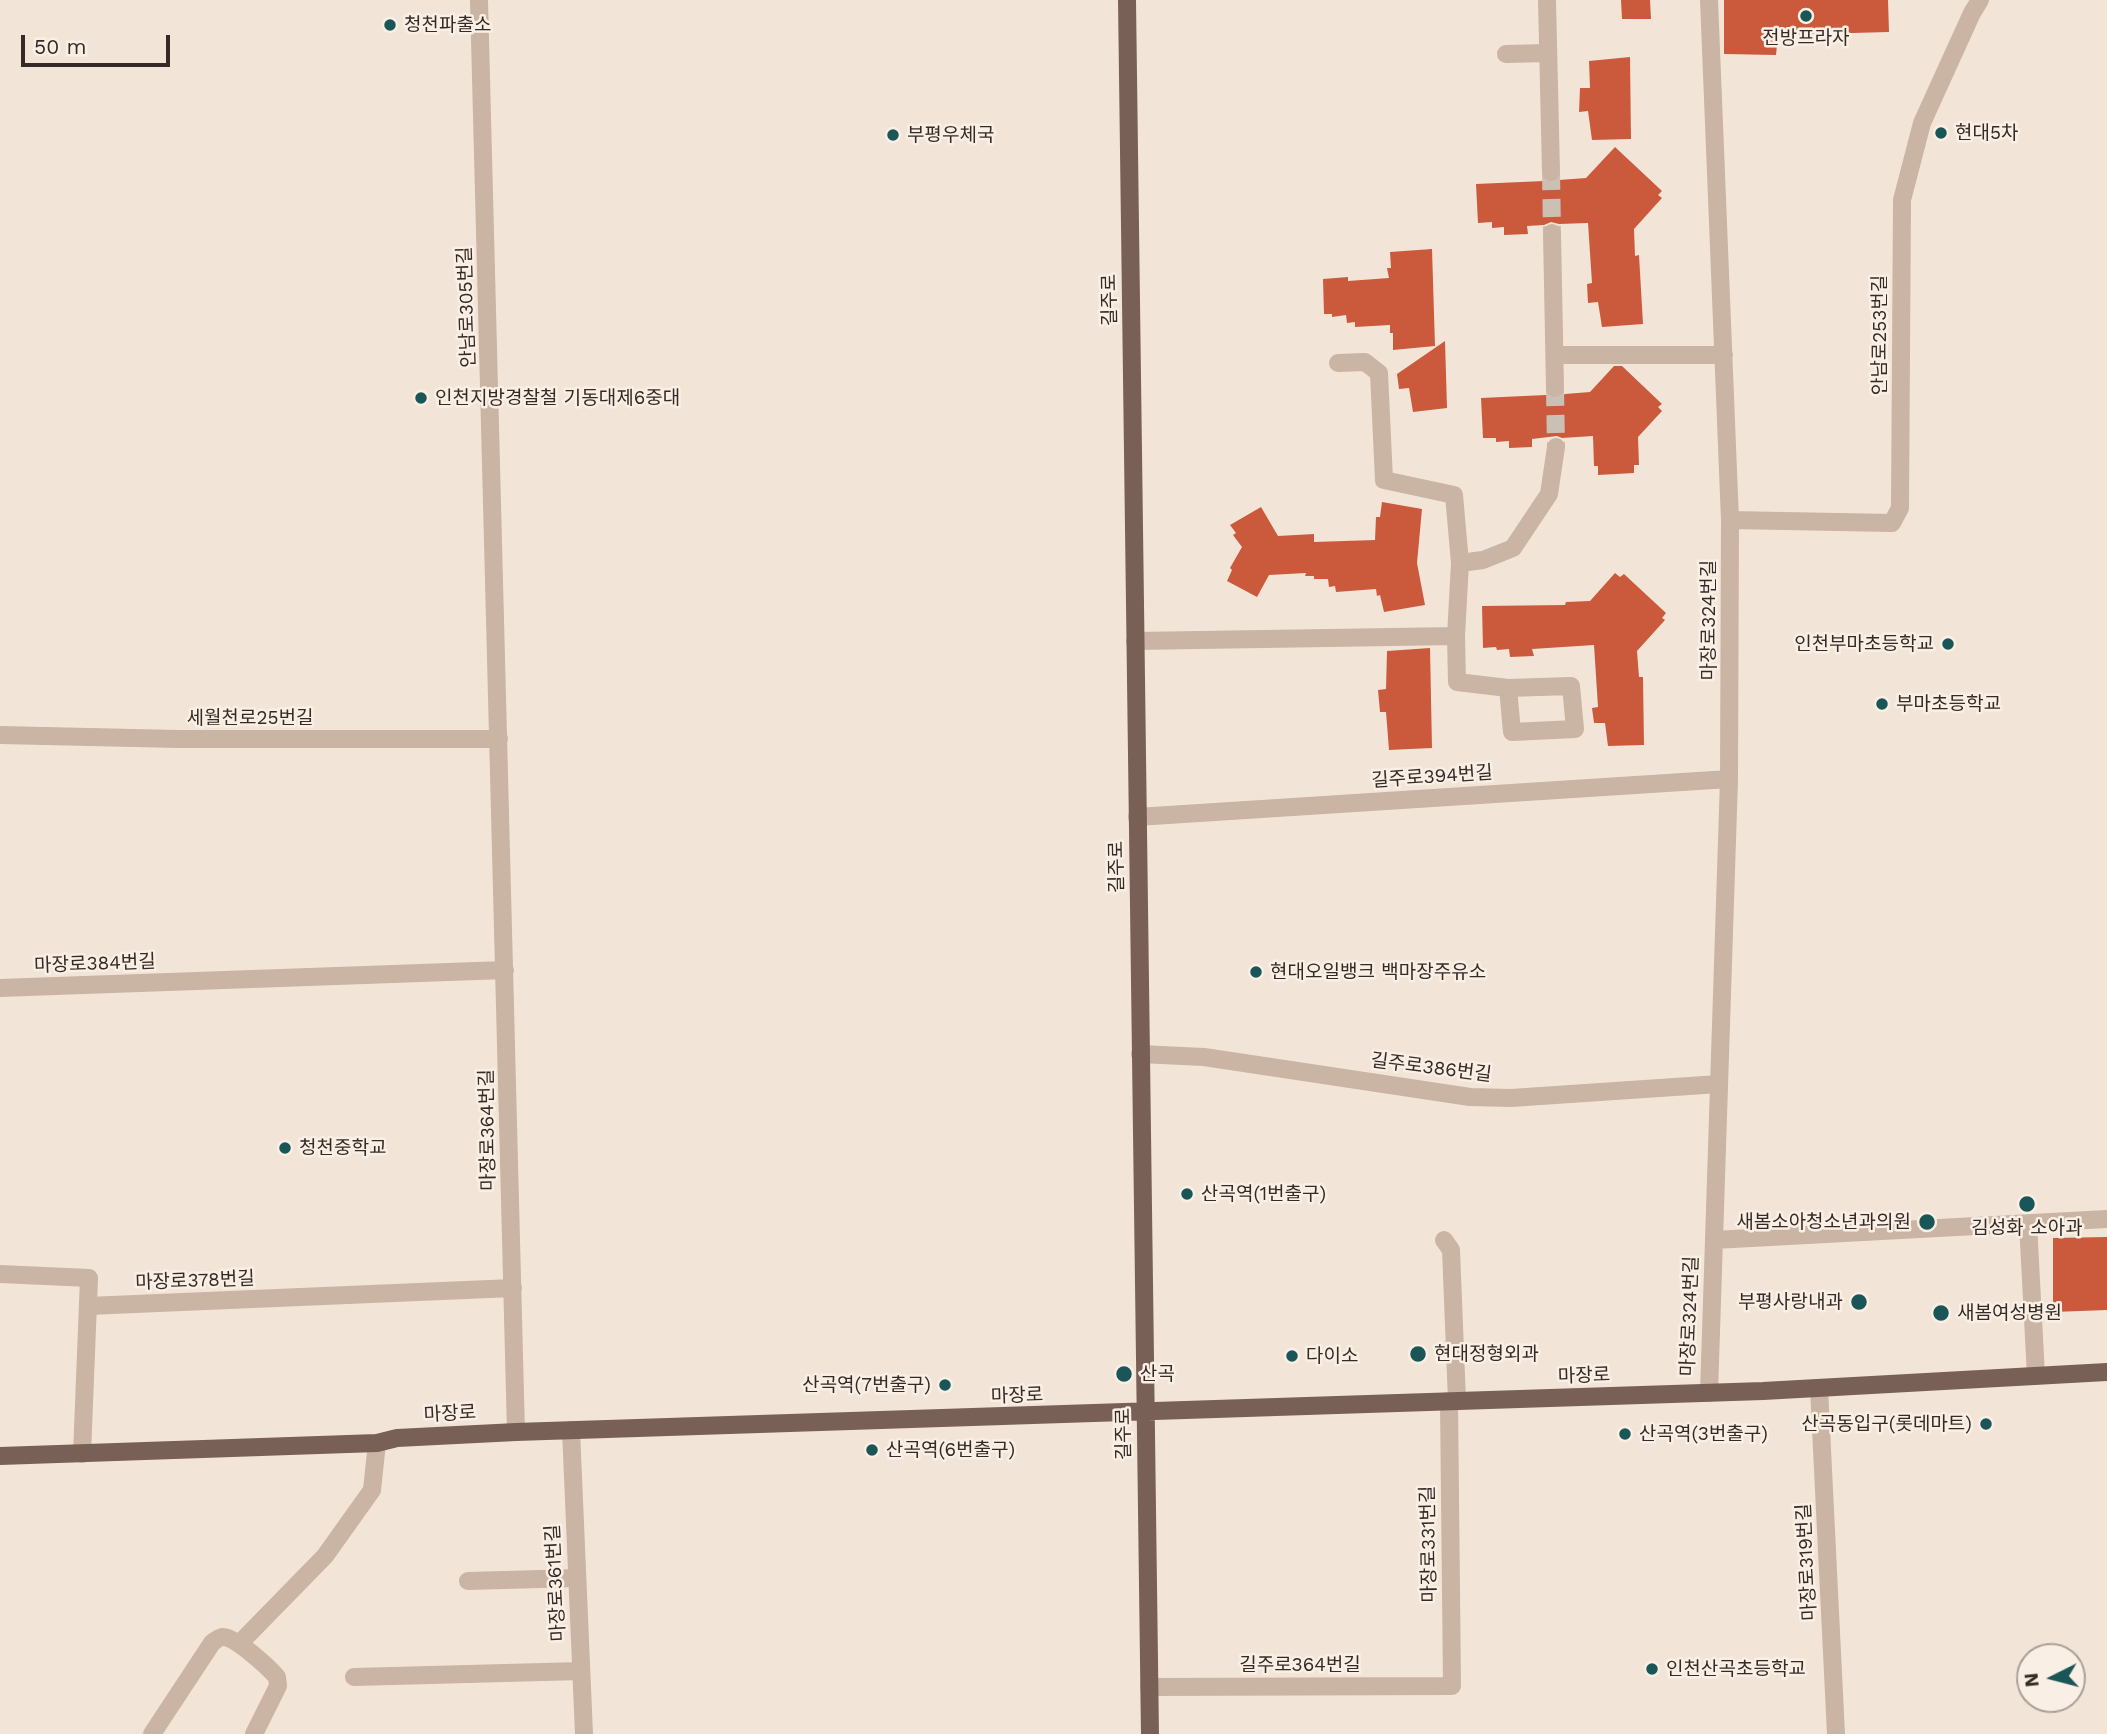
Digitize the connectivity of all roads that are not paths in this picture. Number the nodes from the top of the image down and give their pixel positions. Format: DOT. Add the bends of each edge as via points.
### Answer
graph roads {
  1 [pos="479,0"];
  2 [pos="1126,0"];
  3 [pos="1547,0"];
  4 [pos="1709,0"];
  5 [pos="1980,0"];
  6 [pos="1548,53"];
  7 [pos="1506,54"];
  8 [pos="1551,172"];
  9 [pos="1552,233"];
  10 [pos="1556,355"];
  11 [pos="1724,355"];
  12 [pos="1338,363"];
  13 [pos="1555,388"];
  14 [pos="1556,447"];
  15 [pos="1730,520"];
  16 [pos="1460,563"];
  17 [pos="1456,636"];
  18 [pos="1135,641"];
  19 [pos="1508,688"];
  20 [pos="0,735"];
  21 [pos="499,739"];
  22 [pos="1729,779"];
  23 [pos="1137,817"];
  24 [pos="505,971"];
  25 [pos="0,988"];
  26 [pos="1140,1054"];
  27 [pos="1719,1084"];
  28 [pos="2107,1219"];
  29 [pos="2028,1223"];
  30 [pos="1444,1240"];
  31 [pos="1714,1240"];
  32 [pos="0,1274"];
  33 [pos="513,1288"];
  34 [pos="88,1306"];
  35 [pos="2107,1372"];
  36 [pos="2036,1376"];
  37 [pos="1819,1388"];
  38 [pos="1709,1393"];
  39 [pos="1453,1401"];
  40 [pos="1145,1413"];
  41 [pos="571,1430"];
  42 [pos="516,1432"];
  43 [pos="377,1443"];
  44 [pos="82,1454"];
  45 [pos="0,1456"];
  46 [pos="577,1578"];
  47 [pos="468,1581"];
  48 [pos="239,1644"];
  49 [pos="581,1671"];
  50 [pos="354,1677"];
  51 [pos="1451,1686"];
  52 [pos="1149,1687"];
  53 [pos="152,1734"];
  54 [pos="254,1734"];
  55 [pos="584,1734"];
  56 [pos="1150,1734"];
  57 [pos="1836,1734"];
  1 -- 21 [label="street, 안남로305번길"];
  2 -- 18 [label="main road, 길주로"];
  3 -- 6 [label="street"];
  4 -- 11 [label="street, 마장로324번길"];
  5 -- 15 [label="street, 안남로253번길" via="1922,123 1902,200 1900,508 1892,523"];
  6 -- 7 [label="street"];
  6 -- 8 [label="street"];
  9 -- 10 [label="street"];
  10 -- 11 [label="street"];
  10 -- 13 [label="street"];
  11 -- 15 [label="street, 마장로324번길"];
  12 -- 16 [label="street" via="1365,362 1378,373 1384,480 1454,495"];
  14 -- 16 [label="street" via="1549,494 1513,548"];
  15 -- 22 [label="street, 마장로324번길"];
  16 -- 17 [label="street"];
  17 -- 18 [label="street"];
  17 -- 19 [label="street" via="1457,682"];
  18 -- 23 [label="main road, 길주로"];
  20 -- 21 [label="street, 세월천로25번길"];
  21 -- 24 [label="street, 마장로364번길"];
  22 -- 23 [label="street, 길주로394번길"];
  22 -- 27 [label="street, 마장로324번길"];
  23 -- 26 [label="main road, 길주로"];
  24 -- 25 [label="street, 마장로384번길"];
  24 -- 33 [label="street, 마장로364번길"];
  26 -- 27 [label="street, 길주로386번길" via="1204,1057 1470,1097"];
  26 -- 40 [label="main road, 길주로"];
  27 -- 31 [label="street, 마장로324번길"];
  28 -- 29 [label="street, 마장로324번길"];
  29 -- 31 [label="street, 마장로324번길"];
  29 -- 36 [label="street"];
  30 -- 39 [label="street, 마장로331번길" via="1451,1250"];
  31 -- 38 [label="street, 마장로324번길"];
  32 -- 34 [label="street" via="89,1278"];
  33 -- 34 [label="street, 마장로378번길"];
  33 -- 42 [label="street, 마장로364번길"];
  34 -- 44 [label="street"];
  35 -- 36 [label="main road, 마장로"];
  36 -- 37 [label="main road, 마장로"];
  37 -- 38 [label="main road, 마장로"];
  37 -- 57 [label="street, 마장로319번길"];
  38 -- 39 [label="main road, 마장로"];
  39 -- 40 [label="main road, 마장로"];
  39 -- 51 [label="street, 마장로331번길"];
  40 -- 41 [label="main road, 마장로"];
  40 -- 52 [label="main road, 길주로"];
  41 -- 42 [label="main road, 마장로"];
  41 -- 46 [label="street, 마장로361번길"];
  42 -- 43 [label="main road, 마장로"];
  43 -- 44 [label="main road, 마장로"];
  43 -- 48 [label="street" via="372,1490 325,1556"];
  44 -- 45 [label="main road, 마장로"];
  46 -- 47 [label="street"];
  46 -- 49 [label="street, 마장로361번길"];
  48 -- 53 [label="street" via="225,1637 212,1643"];
  48 -- 54 [label="street" via="277,1677 278,1686"];
  49 -- 50 [label="street"];
  49 -- 55 [label="street, 마장로361번길"];
  51 -- 52 [label="street, 길주로364번길"];
  52 -- 56 [label="main road, 길주로"];
}
